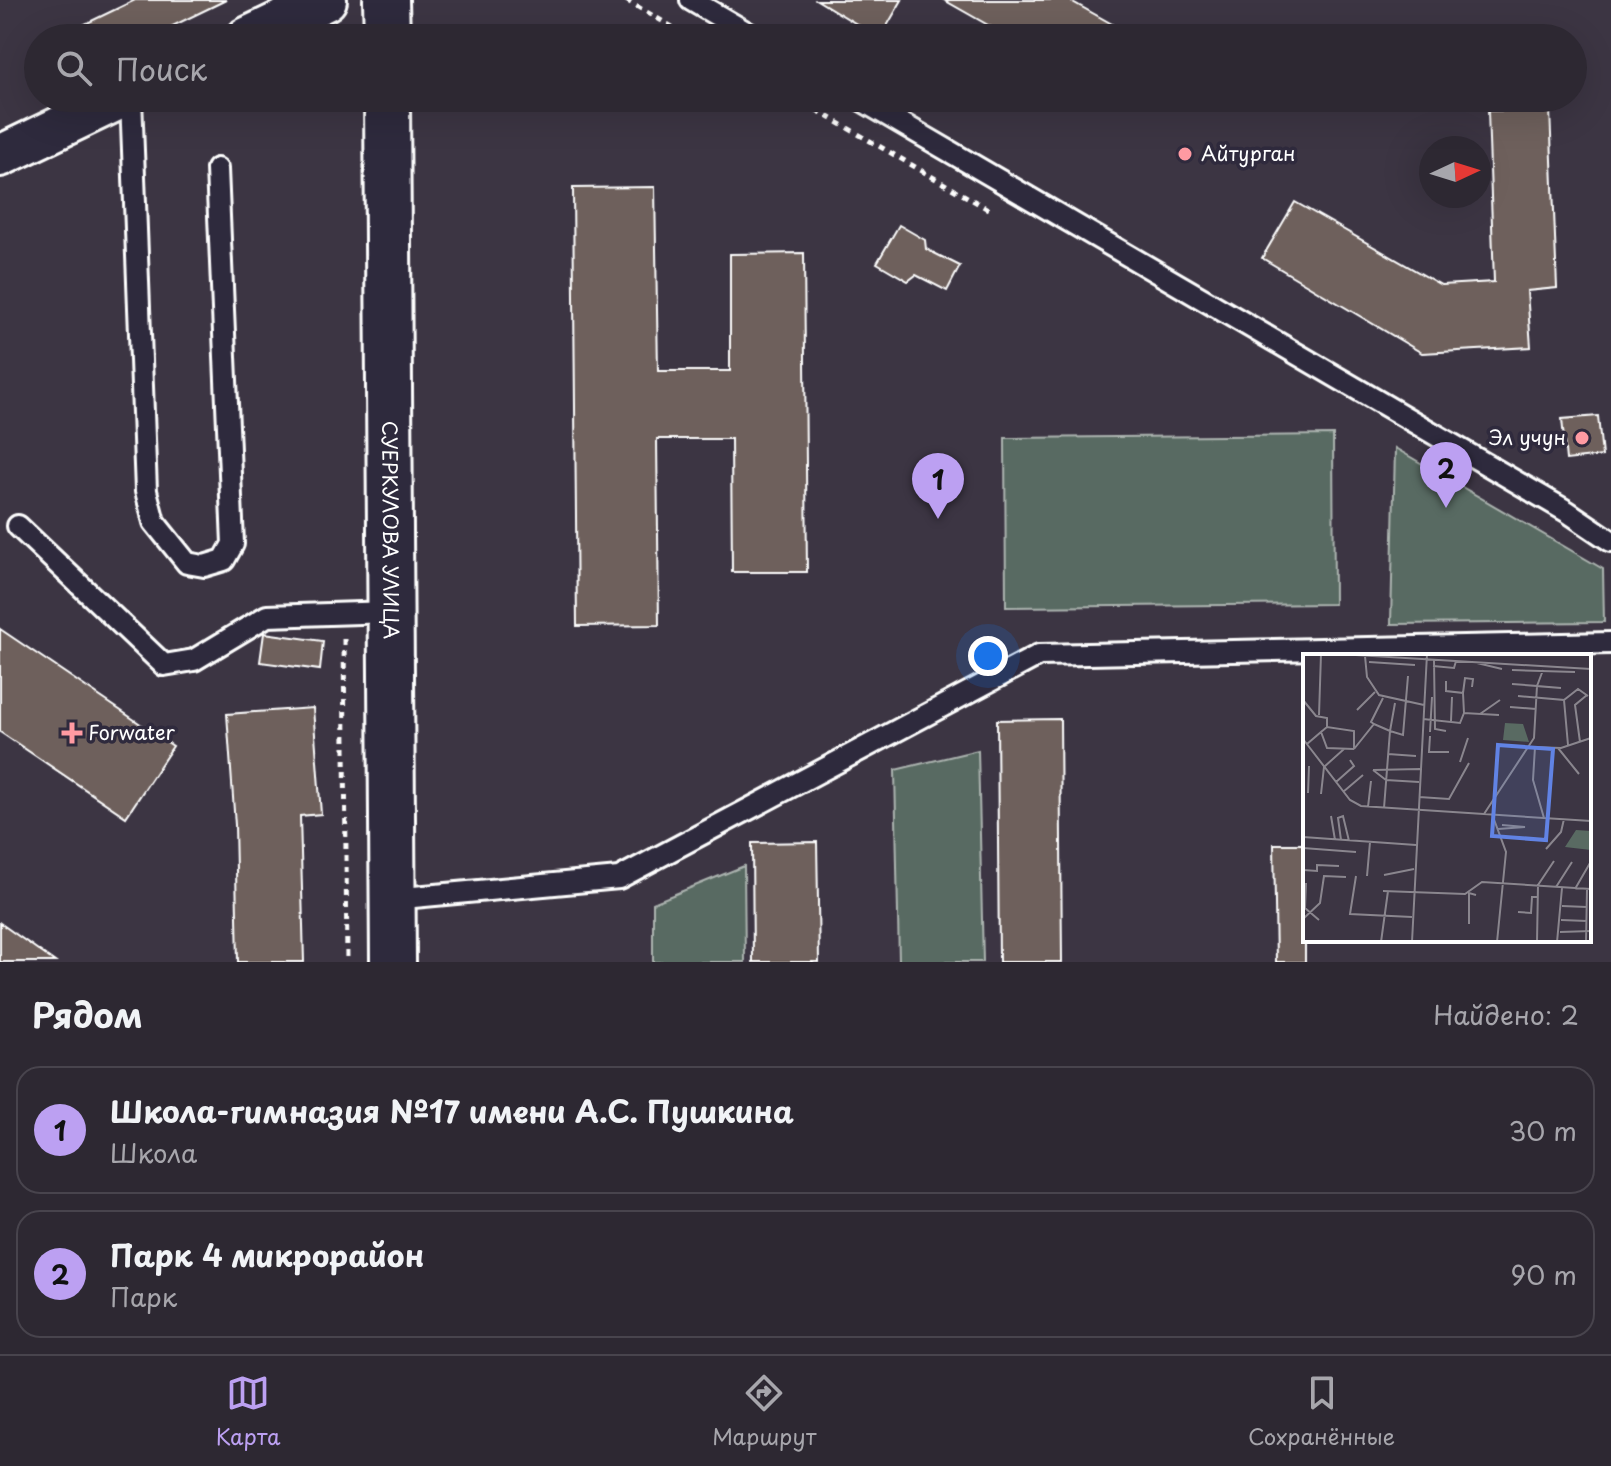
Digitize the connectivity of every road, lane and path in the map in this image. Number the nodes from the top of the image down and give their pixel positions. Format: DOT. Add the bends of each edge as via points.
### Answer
graph roads {
  1 [pos="326,0"];
  2 [pos="386,0"];
  3 [pos="626,0"];
  4 [pos="691,0"];
  5 [pos="276,24"];
  6 [pos="387,24"];
  7 [pos="667,24"];
  8 [pos="732,24"];
  9 [pos="92,112"];
  10 [pos="132,112"];
  11 [pos="387,112"];
  12 [pos="882,112"];
  13 [pos="0,156"];
  14 [pos="217,169"];
  15 [pos="18,526"];
  16 [pos="1611,541"];
  17 [pos="391,612"];
  18 [pos="344,614"];
  19 [pos="1611,643"];
  20 [pos="392,899"];
  21 [pos="347,962"];
  22 [pos="393,962"];
  1 -- 5 [label="street"];
  2 -- 6 [label="main road"];
  3 -- 7 [label="path"];
  4 -- 8 [label="lane"];
  9 -- 13 [label="street"];
  10 -- 14 [label="lane" via="146,491 154,522 187,563 204,566 224,560 233,544"];
  11 -- 17 [label="main road, СУЕРКУЛОВА УЛИЦА"];
  12 -- 16 [label="lane"];
  15 -- 18 [label="lane" via="164,665 194,660 267,616"];
  17 -- 18 [label="lane"];
  17 -- 20 [label="main road, СУЕРКУЛОВА УЛИЦА"];
  18 -- 21 [label="path"];
  19 -- 20 [label="lane" via="1039,655 619,878"];
  20 -- 22 [label="main road, СУЕРКУЛОВА УЛИЦА"];
}
